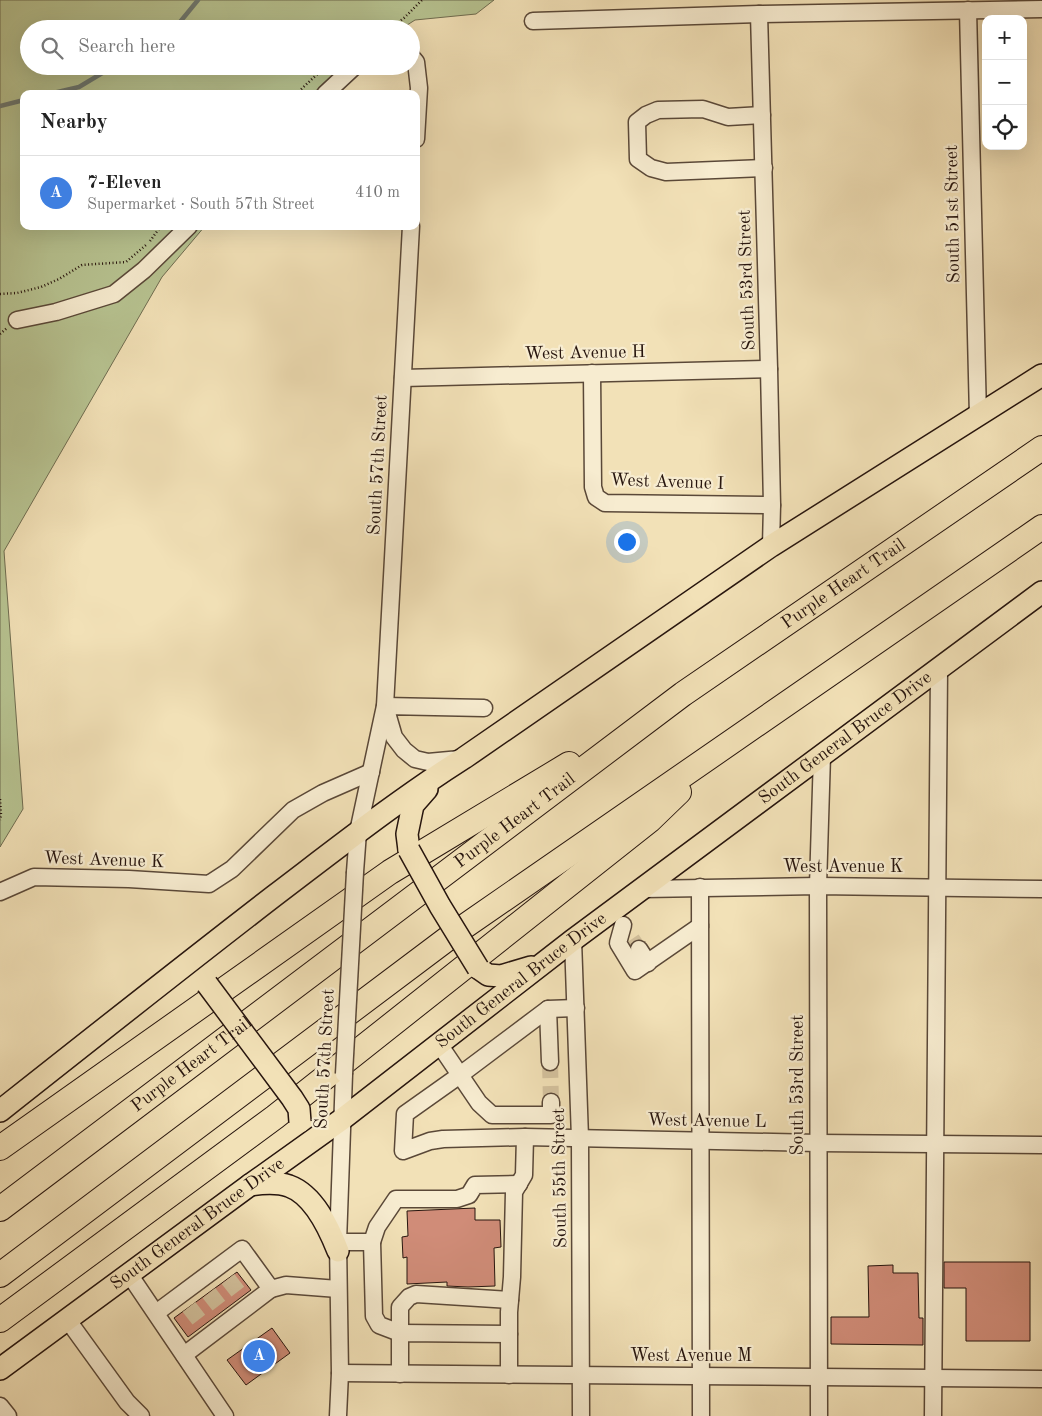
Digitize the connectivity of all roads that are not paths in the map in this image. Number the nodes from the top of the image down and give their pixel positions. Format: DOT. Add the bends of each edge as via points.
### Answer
graph roads {
  1 [pos="1042,9"];
  2 [pos="968,10"];
  3 [pos="759,14"];
  4 [pos="532,21"];
  5 [pos="345,75"];
  6 [pos="417,75"];
  7 [pos="329,90"];
  8 [pos="419,90"];
  9 [pos="762,115"];
  10 [pos="764,168"];
  11 [pos="185,230"];
  12 [pos="411,230"];
  13 [pos="17,320"];
  14 [pos="769,369"];
  15 [pos="592,373"];
  16 [pos="1042,375"];
  17 [pos="403,378"];
  18 [pos="978,416"];
  19 [pos="1042,448"];
  20 [pos="772,505"];
  21 [pos="1042,527"];
  22 [pos="771,546"];
  23 [pos="1042,592"];
  24 [pos="939,669"];
  25 [pos="684,694"];
  26 [pos="385,706"];
  27 [pos="484,708"];
  28 [pos="726,746"];
  29 [pos="822,755"];
  30 [pos="464,758"];
  31 [pos="371,772"];
  32 [pos="438,775"];
  33 [pos="358,832"];
  34 [pos="818,886"];
  35 [pos="700,887"];
  36 [pos="936,888"];
  37 [pos="644,889"];
  38 [pos="1042,890"];
  39 [pos="0,892"];
  40 [pos="618,918"];
  41 [pos="700,926"];
  42 [pos="574,940"];
  43 [pos="639,950"];
  44 [pos="543,964"];
  45 [pos="175,973"];
  46 [pos="576,1008"];
  47 [pos="548,1010"];
  48 [pos="439,1044"];
  49 [pos="550,1062"];
  50 [pos="460,1075"];
  51 [pos="552,1102"];
  52 [pos="0,1111"];
  53 [pos="341,1120"];
  54 [pos="525,1137"];
  55 [pos="580,1138"];
  56 [pos="700,1140"];
  57 [pos="818,1143"];
  58 [pos="934,1144"];
  59 [pos="1042,1145"];
  60 [pos="0,1148"];
  61 [pos="250,1184"];
  62 [pos="519,1184"];
  63 [pos="0,1210"];
  64 [pos="372,1242"];
  65 [pos="338,1246"];
  66 [pos="129,1274"];
  67 [pos="0,1275"];
  68 [pos="338,1288"];
  69 [pos="271,1289"];
  70 [pos="510,1300"];
  71 [pos="156,1313"];
  72 [pos="67,1319"];
  73 [pos="0,1320"];
  74 [pos="400,1333"];
  75 [pos="509,1334"];
  76 [pos="184,1355"];
  77 [pos="0,1369"];
  78 [pos="340,1373"];
  79 [pos="400,1374"];
  80 [pos="509,1375"];
  81 [pos="581,1376"];
  82 [pos="701,1376"];
  83 [pos="820,1376"];
  84 [pos="933,1378"];
  85 [pos="1042,1379"];
  86 [pos="0,1406"];
  87 [pos="8,1416"];
  88 [pos="141,1416"];
  89 [pos="225,1416"];
  90 [pos="338,1416"];
  91 [pos="581,1416"];
  92 [pos="701,1416"];
  93 [pos="819,1416"];
  94 [pos="933,1416"];
  1 -- 2 [label="street"];
  2 -- 3 [label="street"];
  2 -- 18 [label="street, South 51st Street"];
  3 -- 4 [label="street"];
  3 -- 9 [label="street, South 53rd Street"];
  5 -- 7 [label="street"];
  6 -- 8 [label="street"];
  9 -- 10 [label="street, South 53rd Street"];
  9 -- 10 [label="street" via="728,118 703,109 658,110 637,122 638,159 651,168 666,172"];
  10 -- 14 [label="street, South 53rd Street"];
  11 -- 13 [label="street" via="114,294"];
  12 -- 17 [label="street, South 57th Street"];
  14 -- 15 [label="street, West Avenue H"];
  14 -- 20 [label="street, South 53rd Street"];
  15 -- 17 [label="street, West Avenue H"];
  15 -- 20 [label="street, West Avenue I" via="593,487 596,497 605,503"];
  16 -- 18 [label="main road"];
  17 -- 26 [label="street, South 57th Street"];
  18 -- 22 [label="main road"];
  19 -- 25 [label="highway, Purple Heart Trail"];
  20 -- 22 [label="street, South 53rd Street"];
  21 -- 28 [label="highway"];
  22 -- 30 [label="main road"];
  23 -- 24 [label="main road, South General Bruce Drive"];
  24 -- 29 [label="main road, South General Bruce Drive"];
  24 -- 36 [label="street"];
  25 -- 60 [label="highway" via="390,872"];
  25 -- 63 [label="highway, Purple Heart Trail"];
  26 -- 27 [label="street"];
  26 -- 30 [label="street, South 57th Street" via="394,737 415,759 428,762"];
  26 -- 31 [label="street, South 57th Street"];
  28 -- 67 [label="highway" via="455,933"];
  28 -- 73 [label="highway" via="650,820 275,1117"];
  29 -- 34 [label="street, South 53rd Street"];
  29 -- 37 [label="main road, South General Bruce Drive"];
  30 -- 32 [label="main road"];
  31 -- 33 [label="street, South 57th Street"];
  31 -- 39 [label="street, West Avenue K" via="293,810 232,869 209,884 34,877"];
  32 -- 33 [label="main road"];
  32 -- 44 [label="main road, bridge" via="413,805 407,834 409,850 440,906 478,968 488,975 501,976"];
  33 -- 45 [label="main road"];
  33 -- 53 [label="street, South 57th Street, bridge"];
  34 -- 35 [label="street, West Avenue K"];
  34 -- 36 [label="street, West Avenue K"];
  34 -- 57 [label="street, South 53rd Street"];
  35 -- 37 [label="street, West Avenue K"];
  35 -- 41 [label="street"];
  36 -- 38 [label="street, West Avenue K"];
  36 -- 58 [label="street"];
  37 -- 40 [label="main road, South General Bruce Drive"];
  40 -- 42 [label="main road, South General Bruce Drive"];
  40 -- 43 [label="street"];
  40 -- 43 [label="street" via="618,943 636,971"];
  41 -- 43 [label="street"];
  41 -- 56 [label="street"];
  42 -- 44 [label="main road, South General Bruce Drive"];
  42 -- 46 [label="street, South 55th Street"];
  44 -- 48 [label="main road, South General Bruce Drive"];
  45 -- 52 [label="main road"];
  45 -- 61 [label="main road, bridge" via="207,984 298,1109 300,1122 294,1135"];
  46 -- 47 [label="street"];
  46 -- 55 [label="street, South 55th Street"];
  47 -- 49 [label="street"];
  47 -- 50 [label="street"];
  48 -- 50 [label="street"];
  48 -- 53 [label="main road, South General Bruce Drive"];
  50 -- 51 [label="street" via="478,1103 492,1116 551,1115"];
  50 -- 54 [label="street, West Avenue L" via="405,1114 403,1151 443,1139"];
  53 -- 61 [label="main road, South General Bruce Drive"];
  53 -- 65 [label="street, South 57th Street"];
  54 -- 55 [label="street, West Avenue L"];
  54 -- 62 [label="street" via="524,1175"];
  55 -- 56 [label="street, West Avenue L"];
  55 -- 81 [label="street, South 55th Street"];
  56 -- 57 [label="street, West Avenue L"];
  56 -- 82 [label="street"];
  57 -- 58 [label="street, West Avenue L"];
  57 -- 83 [label="street, South 53rd Street"];
  58 -- 59 [label="street, West Avenue L"];
  58 -- 84 [label="street"];
  61 -- 65 [label="main road" via="268,1182 290,1186 305,1195 322,1216"];
  61 -- 66 [label="main road, South General Bruce Drive"];
  62 -- 64 [label="street" via="475,1185 469,1195 458,1200 396,1199 376,1227"];
  62 -- 70 [label="street" via="514,1192"];
  64 -- 65 [label="street"];
  64 -- 74 [label="street" via="374,1316 379,1325"];
  65 -- 68 [label="street, South 57th Street"];
  66 -- 71 [label="street"];
  66 -- 72 [label="main road, South General Bruce Drive"];
  68 -- 69 [label="street" via="286,1285"];
  68 -- 78 [label="street, South 57th Street"];
  69 -- 71 [label="street" via="242,1249 223,1273 184,1302"];
  69 -- 76 [label="street" via="245,1301 207,1330"];
  70 -- 74 [label="street" via="416,1294 400,1307"];
  70 -- 75 [label="street"];
  71 -- 76 [label="street"];
  72 -- 77 [label="main road, South General Bruce Drive"];
  72 -- 88 [label="street" via="126,1402"];
  74 -- 75 [label="street"];
  74 -- 79 [label="street"];
  75 -- 80 [label="street"];
  76 -- 89 [label="street"];
  78 -- 79 [label="street, West Avenue M"];
  78 -- 90 [label="street, South 57th Street"];
  79 -- 80 [label="street, West Avenue M"];
  80 -- 81 [label="street, West Avenue M"];
  81 -- 82 [label="street, West Avenue M"];
  81 -- 91 [label="street, South 55th Street"];
  82 -- 83 [label="street, West Avenue M"];
  82 -- 92 [label="street"];
  83 -- 84 [label="street, West Avenue M"];
  83 -- 93 [label="street, South 53rd Street"];
  84 -- 85 [label="street, West Avenue M"];
  84 -- 94 [label="street"];
  86 -- 87 [label="street"];
}
